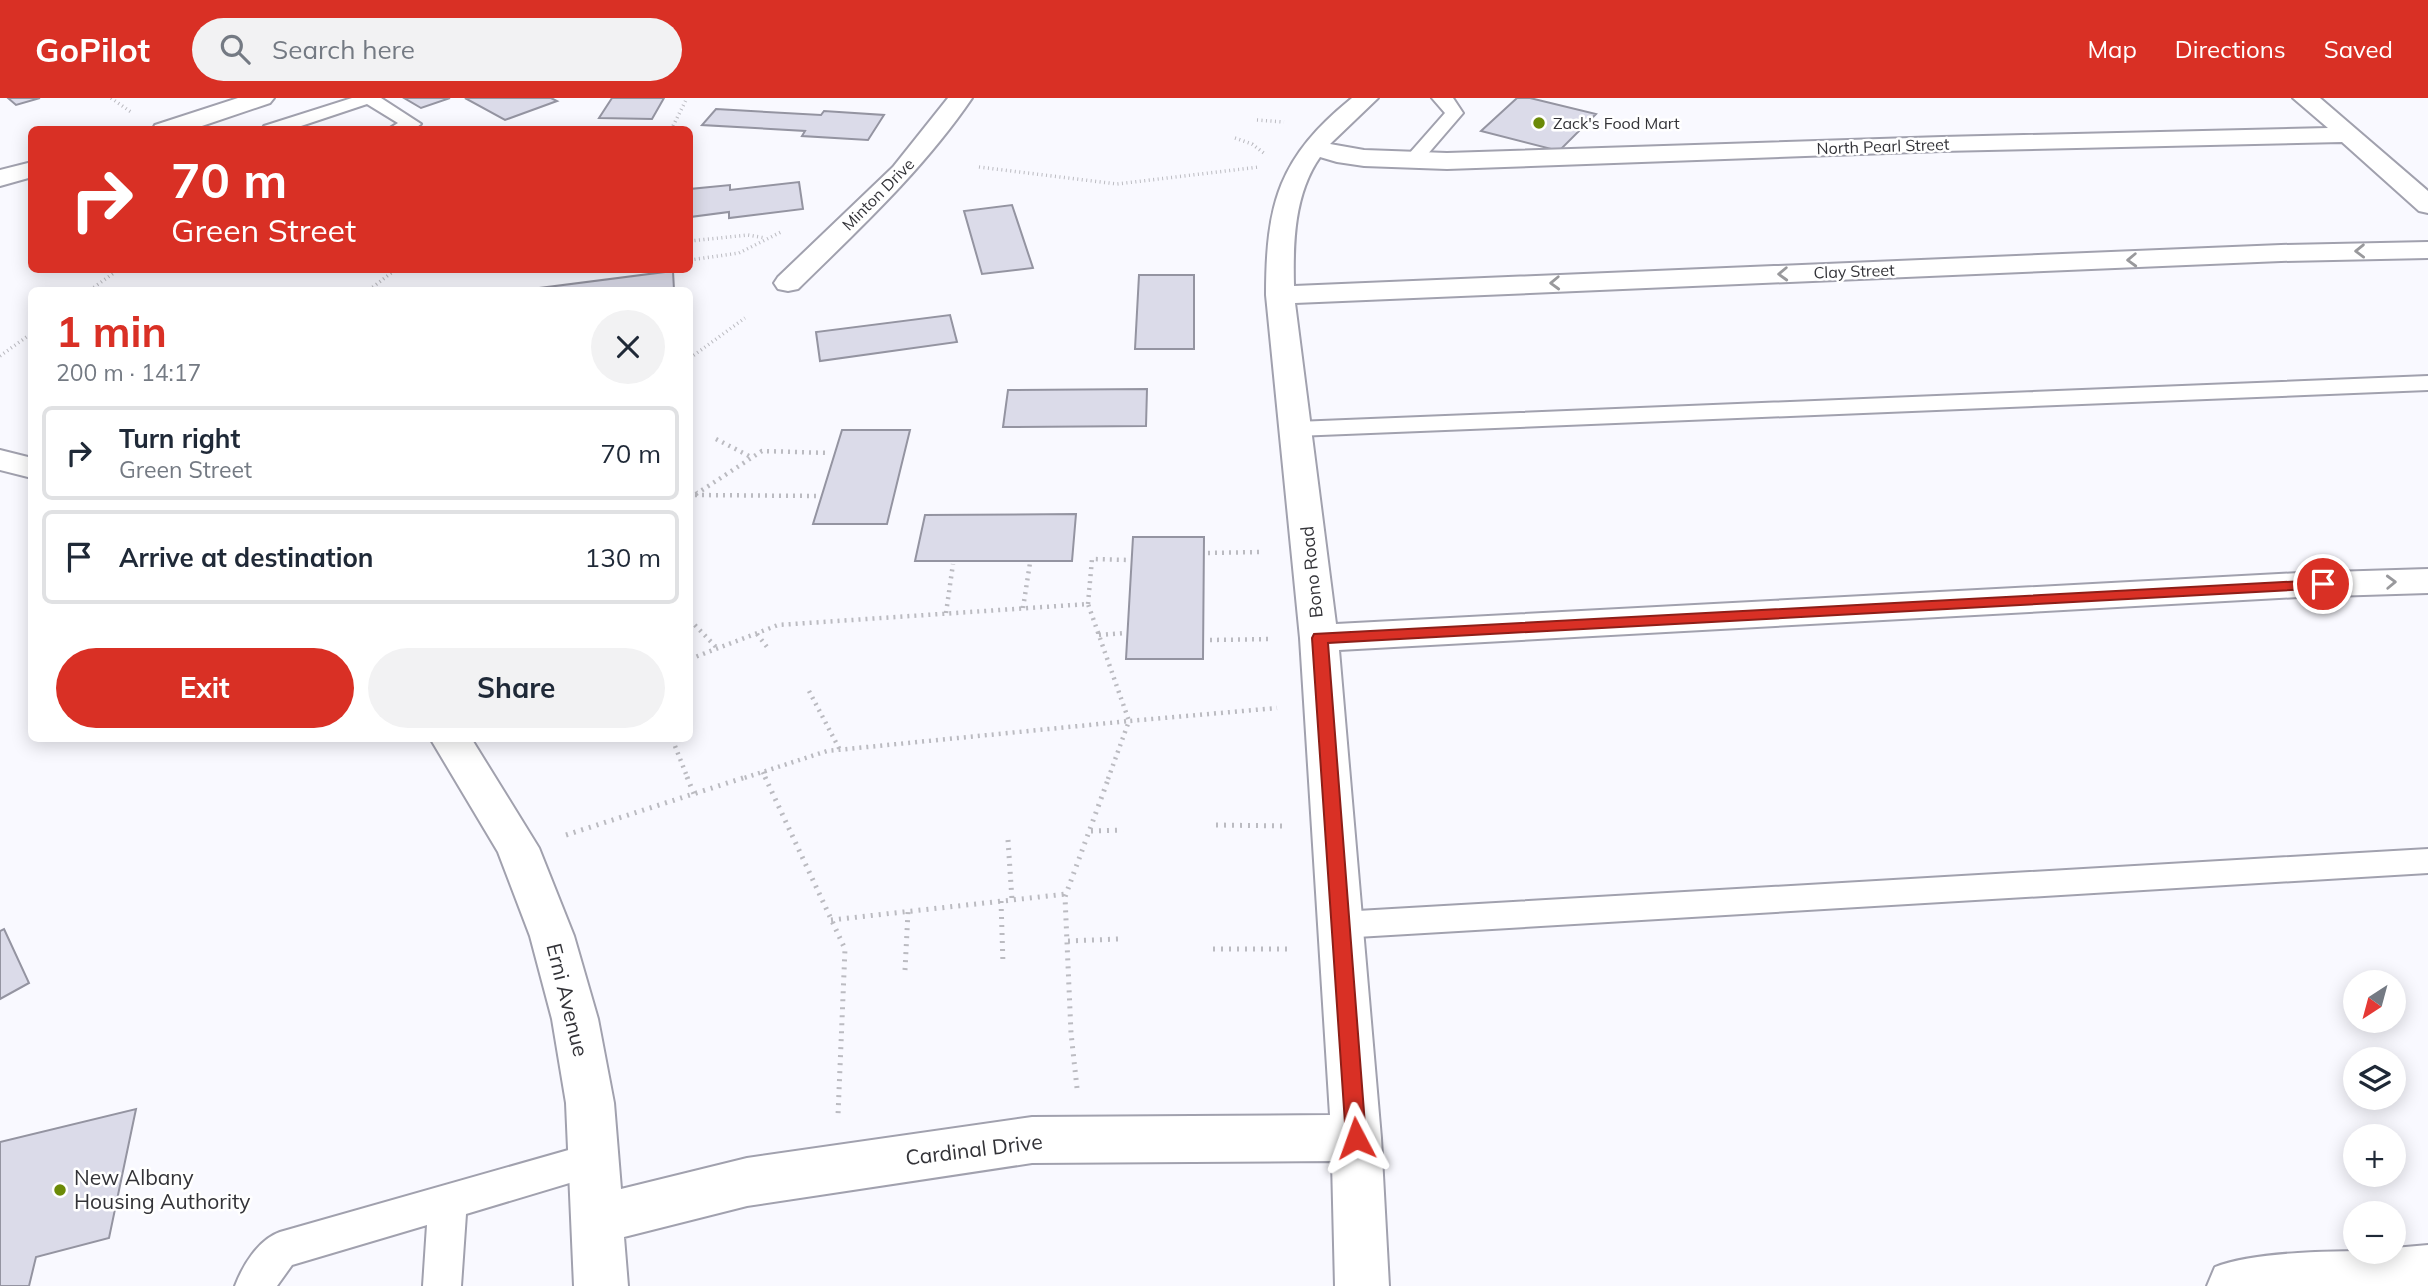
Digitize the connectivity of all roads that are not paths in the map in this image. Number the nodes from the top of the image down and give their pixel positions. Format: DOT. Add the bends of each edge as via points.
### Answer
graph roads {
  1 [pos="262,98"];
  2 [pos="369,98"];
  3 [pos="960,98"];
  4 [pos="1366,98"];
  5 [pos="1441,98"];
  6 [pos="2305,98"];
  7 [pos="192,126"];
  8 [pos="282,126"];
  9 [pos="406,126"];
  10 [pos="1303,134"];
  11 [pos="2348,135"];
  12 [pos="1414,159"];
  13 [pos="28,170"];
  14 [pos="0,178"];
  15 [pos="2428,205"];
  16 [pos="2428,250"];
  17 [pos="788,283"];
  18 [pos="1280,295"];
  19 [pos="2428,383"];
  20 [pos="1296,429"];
  21 [pos="0,460"];
  22 [pos="28,467"];
  23 [pos="2428,581"];
  24 [pos="1320,638"];
  25 [pos="452,742"];
  26 [pos="2428,861"];
  27 [pos="1340,925"];
  28 [pos="1356,1138"];
  29 [pos="593,1160"];
  30 [pos="448,1201"];
  31 [pos="598,1219"];
  32 [pos="2428,1271"];
  33 [pos="254,1286"];
  34 [pos="442,1286"];
  35 [pos="601,1286"];
  36 [pos="1362,1286"];
  37 [pos="2234,1286"];
  1 -- 7 [label="street"];
  2 -- 8 [label="lane"];
  2 -- 9 [label="lane" via="412,124"];
  3 -- 17 [label="street, Minton Drive" via="939,132"];
  4 -- 10 [label="street, Bono Road" via="1341,118"];
  5 -- 12 [label="lane" via="1454,113"];
  6 -- 11 [label="street"];
  10 -- 12 [label="street, North Pearl Street" via="1337,155"];
  10 -- 18 [label="street, Bono Road" via="1279,246"];
  11 -- 12 [label="street, North Pearl Street"];
  11 -- 15 [label="street"];
  13 -- 14 [label="street"];
  16 -- 18 [label="street, Clay Street, one-way"];
  18 -- 20 [label="street, Bono Road"];
  19 -- 20 [label="lane"];
  20 -- 24 [label="street, Bono Road"];
  21 -- 22 [label="street"];
  24 -- 23 [label="street, one-way"];
  24 -- 27 [label="street, Bono Road"];
  25 -- 29 [label="street, Erni Avenue" via="518,848 552,936 575,1019 590,1103"];
  26 -- 27 [label="lane"];
  27 -- 28 [label="street, Bono Road"];
  28 -- 31 [label="street, Cardinal Drive" via="1032,1140 747,1182"];
  28 -- 36 [label="street, Bono Road"];
  29 -- 30 [label="lane"];
  29 -- 31 [label="street, Erni Avenue"];
  30 -- 33 [label="lane" via="280,1250"];
  30 -- 34 [label="lane"];
  31 -- 35 [label="street, Erni Avenue"];
  32 -- 37 [label="street"];
}
